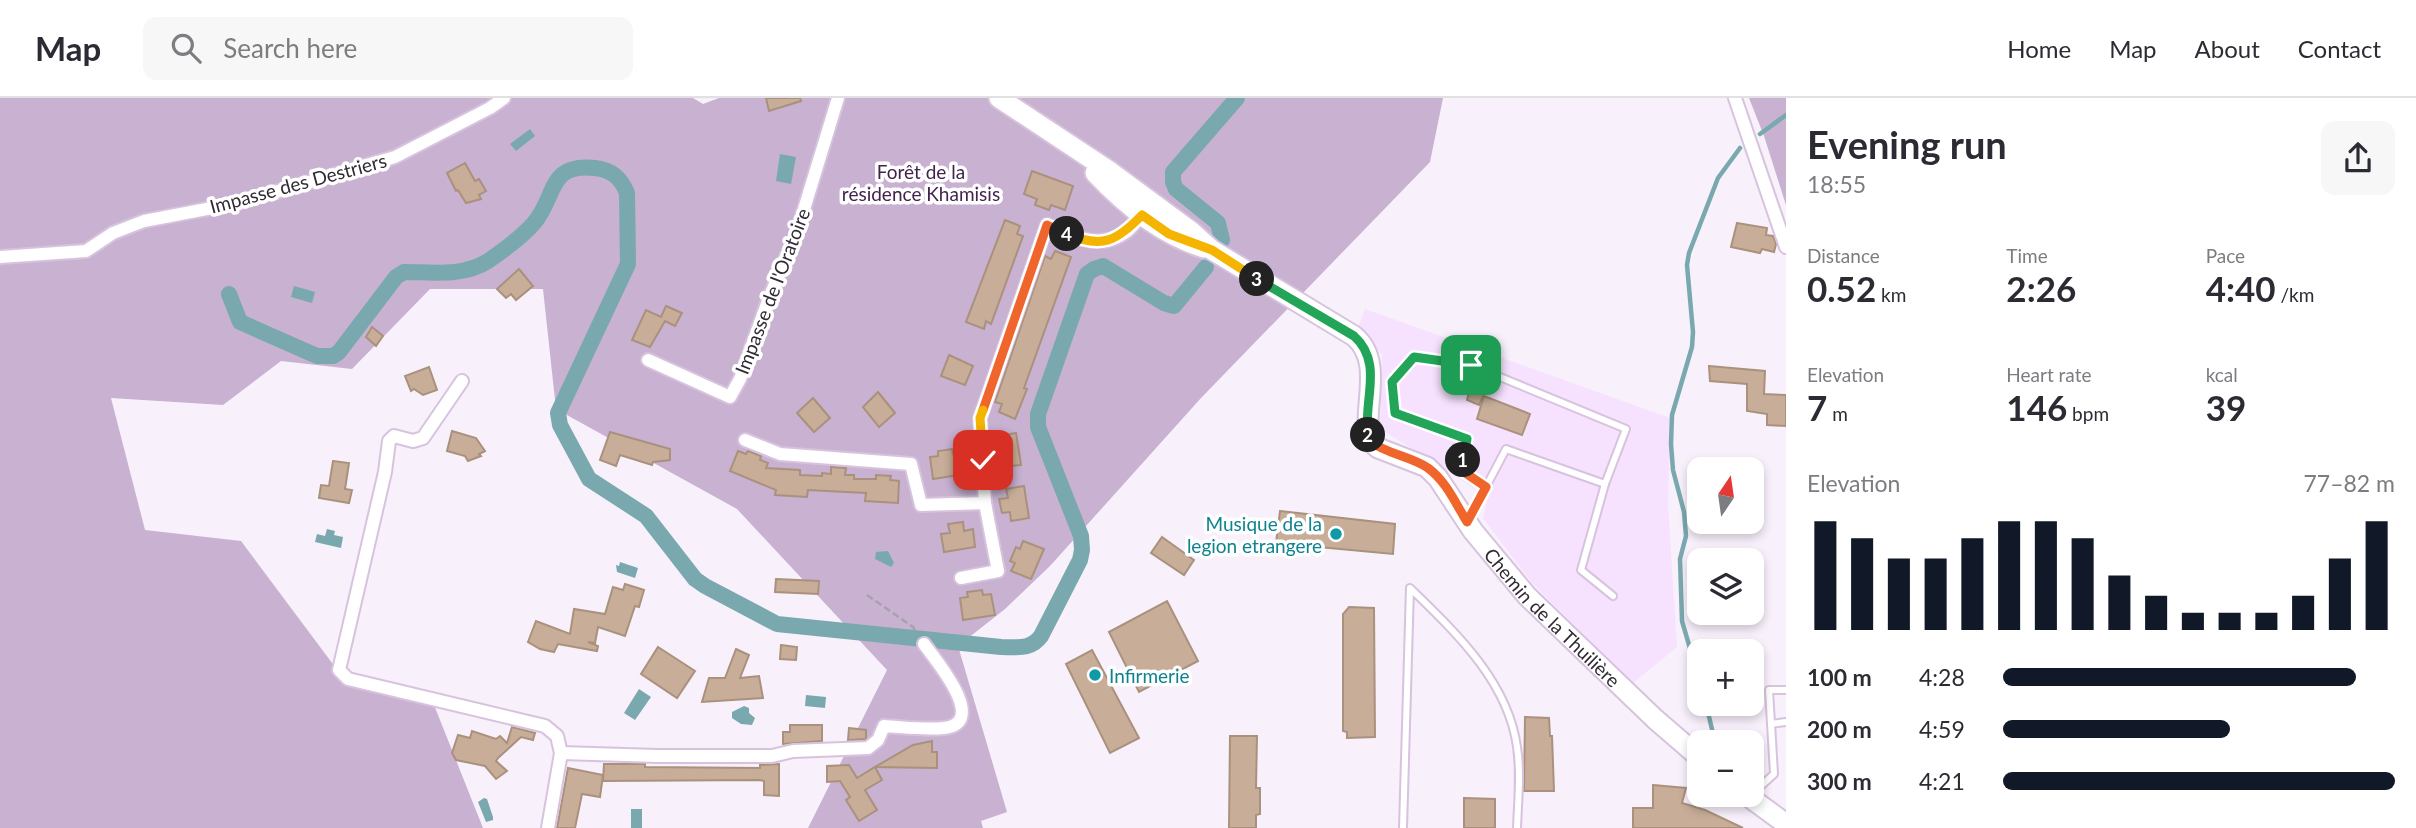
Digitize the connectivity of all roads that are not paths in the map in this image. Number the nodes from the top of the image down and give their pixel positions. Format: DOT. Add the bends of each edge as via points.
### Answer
graph roads {
  1 [pos="504,98"];
  2 [pos="838,98"];
  3 [pos="999,98"];
  4 [pos="1735,98"];
  5 [pos="1145,207"];
  6 [pos="1786,247"];
  7 [pos="1212,250"];
  8 [pos="0,257"];
  9 [pos="648,360"];
  10 [pos="462,381"];
  11 [pos="745,440"];
  12 [pos="1605,484"];
  13 [pos="1486,487"];
  14 [pos="985,503"];
  15 [pos="1467,522"];
  16 [pos="961,578"];
  17 [pos="1613,596"];
  18 [pos="921,639"];
  19 [pos="1786,690"];
  20 [pos="1786,722"];
  21 [pos="1771,724"];
  22 [pos="1687,747"];
  23 [pos="561,753"];
  24 [pos="1764,782"];
  25 [pos="1764,807"];
  26 [pos="1786,824"];
  27 [pos="548,828"];
  28 [pos="1403,828"];
  29 [pos="1517,828"];
  1 -- 8 [label="street, Impasse des Destriers" via="395,158 238,203 144,221 113,233 86,251"];
  2 -- 9 [label="street, Impasse de l'Oratoire" via="797,232 730,397"];
  3 -- 5 [label="street, Chemin de la Thuilière" via="1064,141"];
  4 -- 6 [label="street"];
  5 -- 7 [label="street, Chemin de la Thuilière" via="1185,227"];
  5 -- 7 [label="street, Chemin de la Thuilière" via="1169,234"];
  5 -- 14 [label="street" via="1126,232 1106,240 1090,242 1047,225 980,418"];
  7 -- 15 [label="street, Chemin de la Thuilière" via="1364,345 1371,367 1368,440 1427,467"];
  10 -- 23 [label="street" via="423,438 413,441 394,436 389,441 339,670 348,678 545,726 558,736"];
  11 -- 14 [label="street" via="780,454 911,464 921,505"];
  12 -- 13 [label="lane" via="1506,449"];
  12 -- 13 [label="lane" via="1626,429 1471,365 1414,357 1392,382 1395,413 1467,439 1461,470"];
  12 -- 17 [label="lane" via="1581,570"];
  13 -- 15 [label="lane"];
  14 -- 16 [label="street" via="998,571"];
  15 -- 22 [label="street, Chemin de la Thuilière" via="1527,596"];
  18 -- 23 [label="street" via="954,684 962,709 958,721 947,728 884,726 868,748 772,756"];
  19 -- 21 [label="lane" via="1769,690"];
  20 -- 21 [label="lane"];
  21 -- 24 [label="lane" via="1774,774"];
  23 -- 27 [label="street"];
  25 -- 26 [label="street"];
  28 -- 29 [label="lane" via="1410,588 1471,651 1512,719 1518,748"];
}
